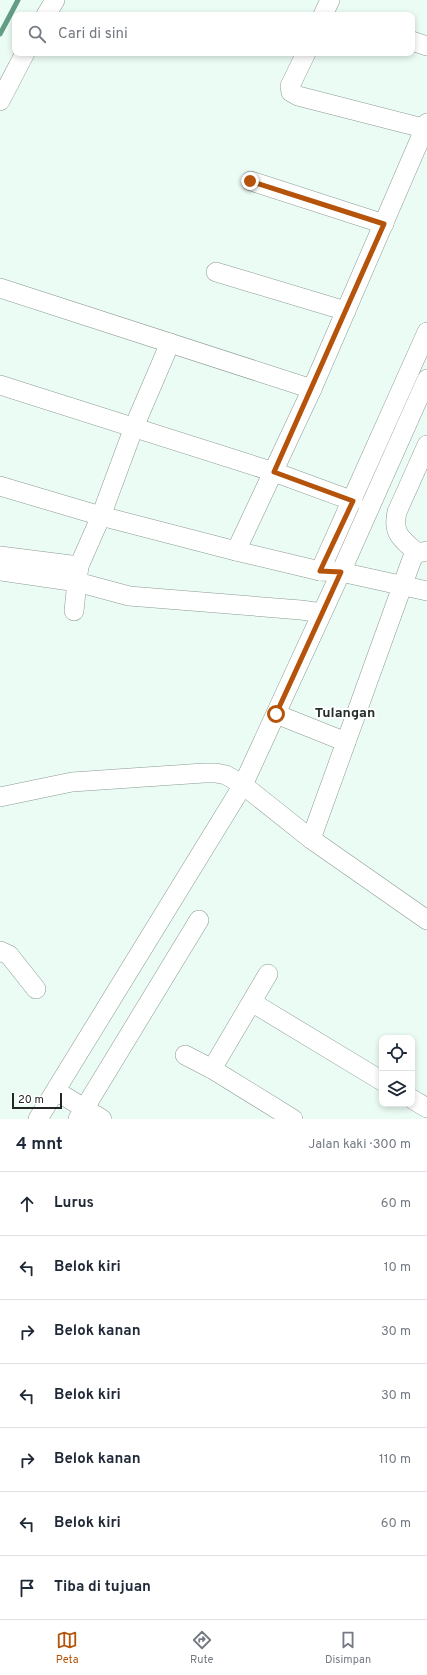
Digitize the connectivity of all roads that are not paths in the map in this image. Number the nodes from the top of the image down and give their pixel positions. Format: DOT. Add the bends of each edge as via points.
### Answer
graph roads {
  1 [pos="55,0"];
  2 [pos="48,12"];
  3 [pos="415,42"];
  4 [pos="427,46"];
  5 [pos="23,56"];
  6 [pos="305,56"];
  7 [pos="0,101"];
  8 [pos="426,127"];
  9 [pos="250,181"];
  10 [pos="384,224"];
  11 [pos="216,272"];
  12 [pos="0,288"];
  13 [pos="346,311"];
  14 [pos="427,332"];
  15 [pos="170,343"];
  16 [pos="427,379"];
  17 [pos="0,385"];
  18 [pos="312,389"];
  19 [pos="134,427"];
  20 [pos="427,447"];
  21 [pos="274,472"];
  22 [pos="0,486"];
  23 [pos="353,501"];
  24 [pos="101,516"];
  25 [pos="236,551"];
  26 [pos="422,552"];
  27 [pos="0,556"];
  28 [pos="0,571"];
  29 [pos="320,571"];
  30 [pos="341,572"];
  31 [pos="78,574"];
  32 [pos="427,591"];
  33 [pos="400,594"];
  34 [pos="74,610"];
  35 [pos="316,626"];
  36 [pos="276,714"];
  37 [pos="346,742"];
  38 [pos="243,785"];
  39 [pos="0,798"];
  40 [pos="311,839"];
  41 [pos="199,920"];
  42 [pos="427,920"];
  43 [pos="0,951"];
  44 [pos="268,974"];
  45 [pos="36,989"];
  46 [pos="253,1003"];
  47 [pos="185,1056"];
  48 [pos="212,1069"];
  49 [pos="379,1079"];
  50 [pos="56,1092"];
  51 [pos="415,1101"];
  52 [pos="427,1108"];
  53 [pos="82,1114"];
  54 [pos="38,1119"];
  55 [pos="102,1119"];
  56 [pos="293,1119"];
  1 -- 2 [label="street"];
  3 -- 4 [label="street"];
  5 -- 7 [label="street"];
  6 -- 8 [label="street" via="290,86 291,92 298,96"];
  8 -- 10 [label="street"];
  9 -- 10 [label="street"];
  10 -- 13 [label="street"];
  11 -- 13 [label="street"];
  12 -- 15 [label="street"];
  13 -- 18 [label="street"];
  14 -- 23 [label="street"];
  15 -- 18 [label="street"];
  15 -- 19 [label="street"];
  16 -- 30 [label="street"];
  17 -- 19 [label="street"];
  18 -- 21 [label="street"];
  19 -- 21 [label="street"];
  19 -- 24 [label="street"];
  20 -- 26 [label="street" via="395,521 396,532 403,540"];
  21 -- 23 [label="street"];
  21 -- 25 [label="street"];
  22 -- 24 [label="street"];
  23 -- 29 [label="street"];
  24 -- 25 [label="street"];
  24 -- 31 [label="street"];
  25 -- 29 [label="street"];
  26 -- 33 [label="street" via="412,559"];
  27 -- 31 [label="street"];
  28 -- 31 [label="street"];
  29 -- 30 [label="street"];
  30 -- 33 [label="street"];
  30 -- 35 [label="street"];
  31 -- 34 [label="street"];
  31 -- 35 [label="street" via="129,596 301,610"];
  32 -- 33 [label="street"];
  33 -- 37 [label="street"];
  35 -- 36 [label="street"];
  36 -- 37 [label="street"];
  36 -- 38 [label="street"];
  37 -- 40 [label="street"];
  38 -- 39 [label="street" via="226,775 204,773 72,782"];
  38 -- 40 [label="street"];
  38 -- 50 [label="street"];
  40 -- 42 [label="street"];
  41 -- 53 [label="street"];
  43 -- 45 [label="street" via="9,955"];
  44 -- 46 [label="street"];
  46 -- 48 [label="street"];
  46 -- 49 [label="street"];
  47 -- 48 [label="street"];
  48 -- 56 [label="street"];
  50 -- 53 [label="street"];
  50 -- 54 [label="street"];
  51 -- 52 [label="street"];
  53 -- 55 [label="street"];
}
